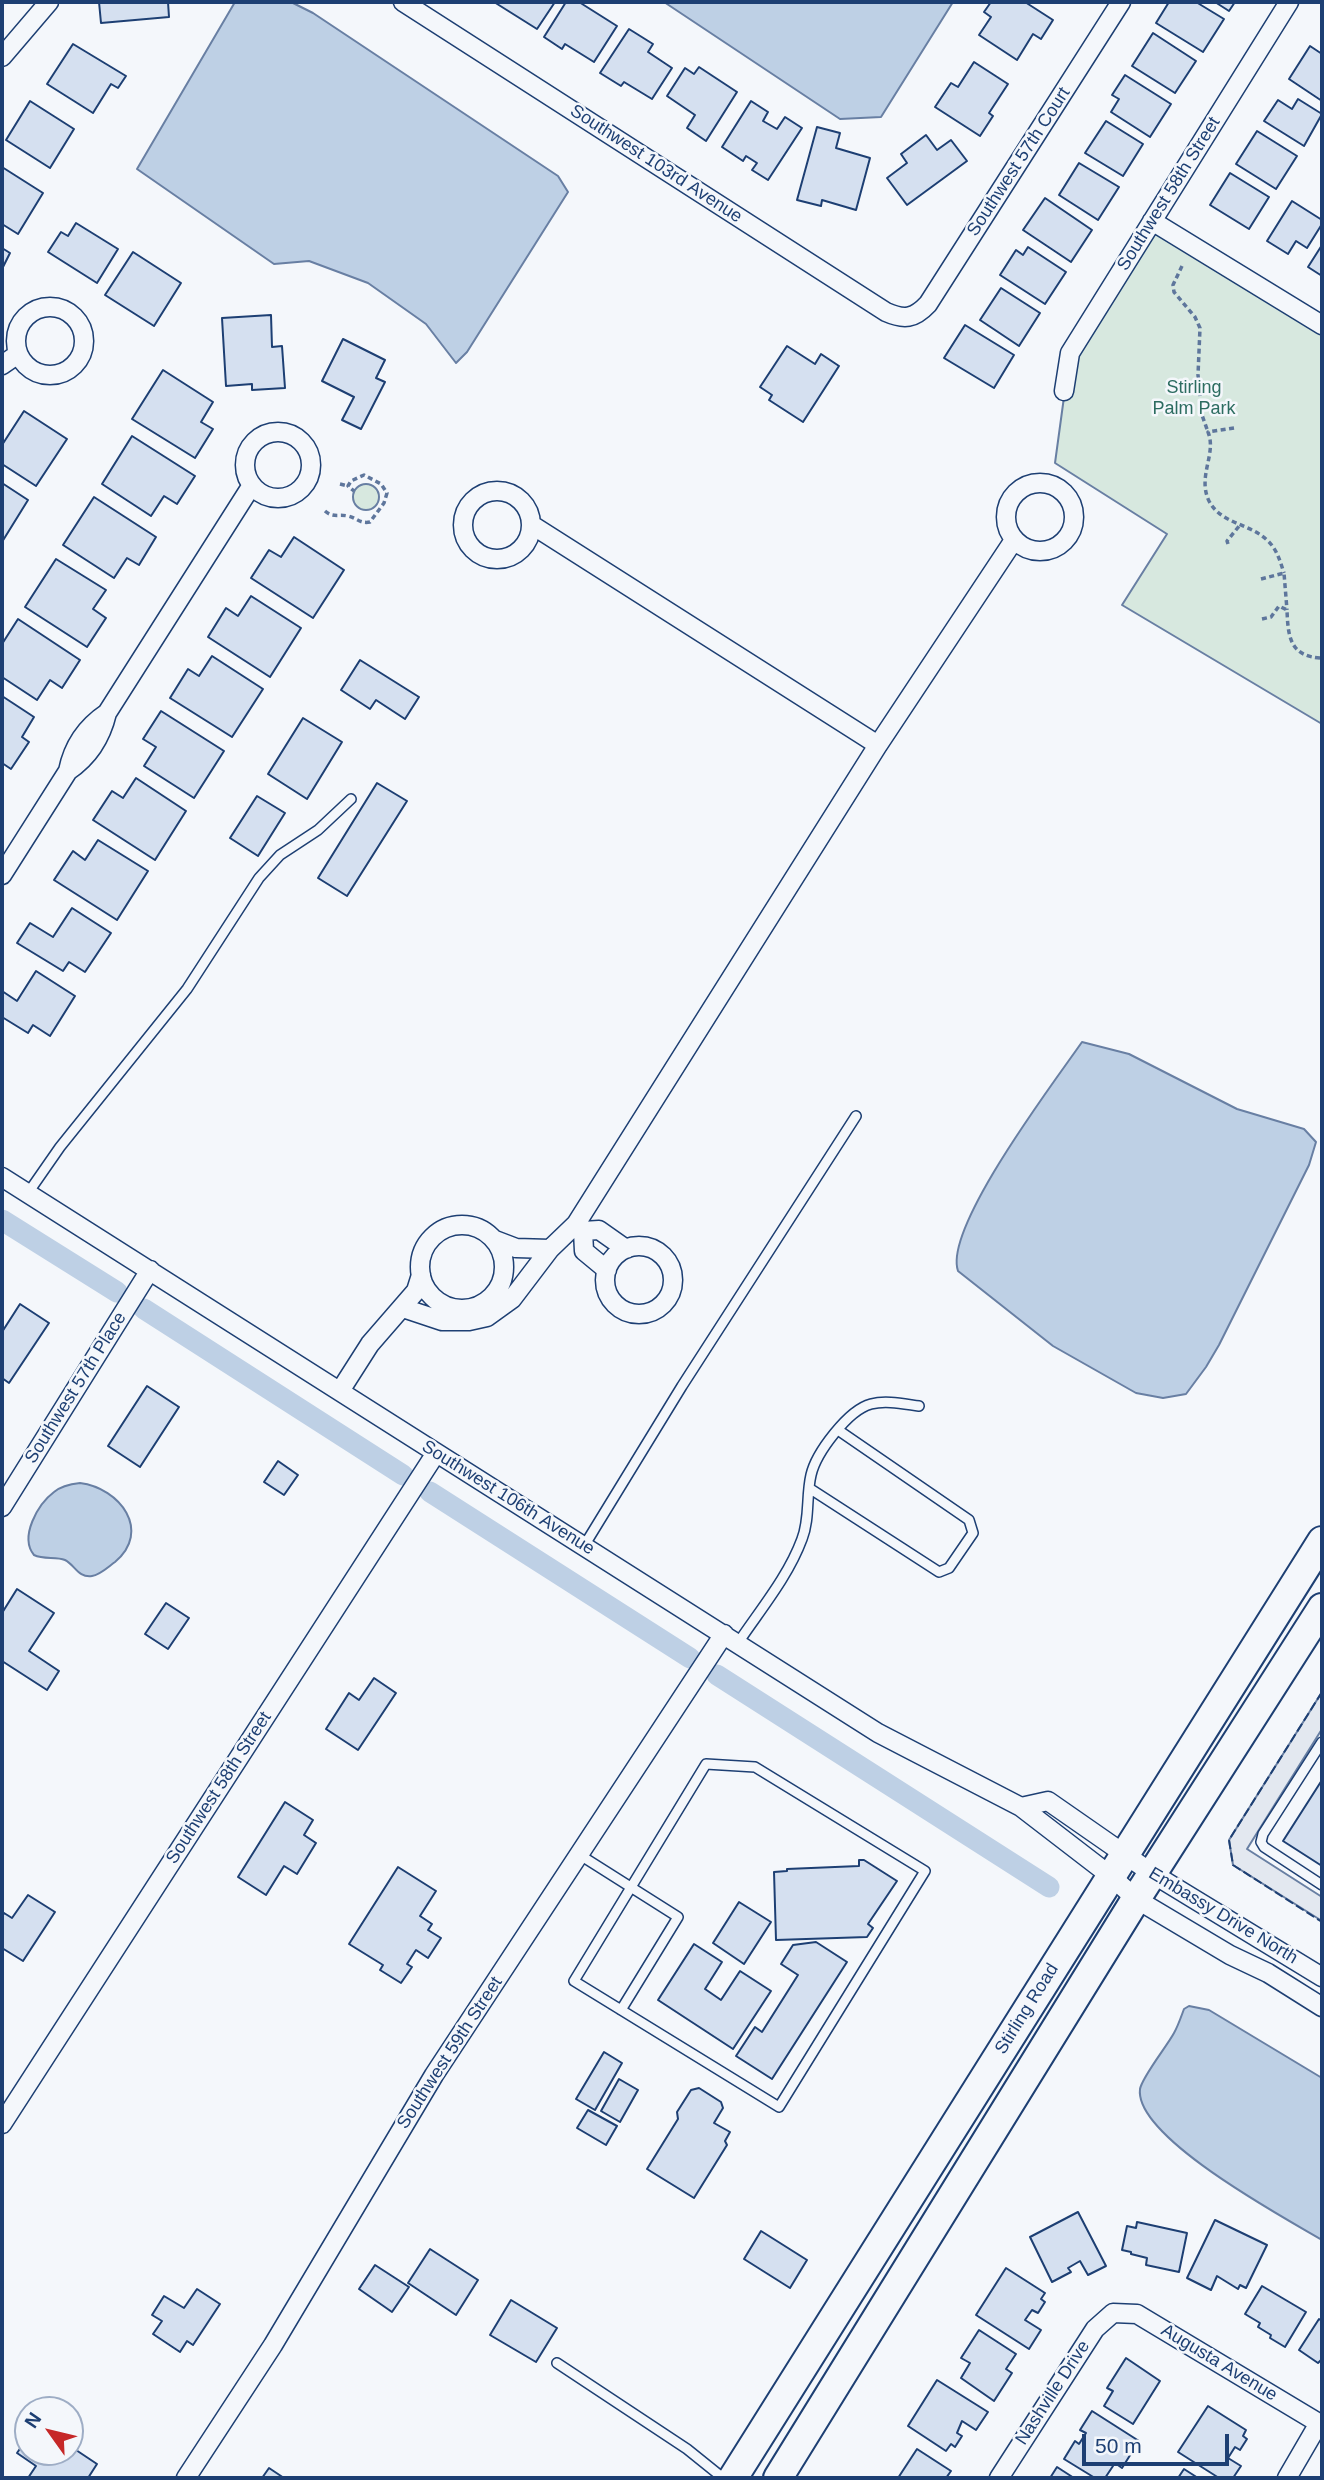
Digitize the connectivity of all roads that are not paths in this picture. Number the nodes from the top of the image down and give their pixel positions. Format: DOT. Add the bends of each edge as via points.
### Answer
graph roads {
  1 [pos="49,2"];
  2 [pos="403,2"];
  3 [pos="1121,2"];
  4 [pos="1289,2"];
  5 [pos="2,57"];
  6 [pos="1152,221"];
  7 [pos="911,318"];
  8 [pos="1322,325"];
  9 [pos="18,354"];
  10 [pos="2,365"];
  11 [pos="1064,391"];
  12 [pos="252,485"];
  13 [pos="532,525"];
  14 [pos="1014,540"];
  15 [pos="878,745"];
  16 [pos="351,799"];
  17 [pos="2,875"];
  18 [pos="856,1116"];
  19 [pos="2,1177"];
  20 [pos="28,1193"];
  21 [pos="580,1228"];
  22 [pos="495,1240"];
  23 [pos="550,1249"];
  24 [pos="625,1249"];
  25 [pos="504,1266"];
  26 [pos="150,1270"];
  27 [pos="607,1270"];
  28 [pos="421,1275"];
  29 [pos="434,1298"];
  30 [pos="403,1308"];
  31 [pos="340,1391"];
  32 [pos="919,1406"];
  33 [pos="838,1430"];
  34 [pos="436,1453"];
  35 [pos="809,1489"];
  36 [pos="2,1507"];
  37 [pos="1322,1541"];
  38 [pos="584,1546"];
  39 [pos="1322,1608"];
  40 [pos="731,1639"];
  41 [pos="1322,1742"];
  42 [pos="1021,1807"];
  43 [pos="580,1855"];
  44 [pos="1118,1865"];
  45 [pos="1153,1874"];
  46 [pos="1322,1885"];
  47 [pos="631,1889"];
  48 [pos="1136,1899"];
  49 [pos="1322,1977"];
  50 [pos="1322,2007"];
  51 [pos="621,2010"];
  52 [pos="2,2124"];
  53 [pos="1113,2313"];
  54 [pos="557,2364"];
  55 [pos="1321,2424"];
  56 [pos="186,2478"];
  57 [pos="723,2478"];
  58 [pos="733,2478"];
  59 [pos="778,2478"];
  60 [pos="999,2478"];
  61 [pos="1287,2478"];
  1 -- 5 [label="street"];
  2 -- 7 [label="street, Southwest 103rd Avenue" via="886,312"];
  3 -- 7 [label="street, Southwest 57th Court" via="928,304"];
  4 -- 6 [label="street, Southwest 58th Street"];
  6 -- 8 [label="street"];
  6 -- 11 [label="street, Southwest 58th Street" via="1070,353"];
  9 -- 10 [label="street"];
  12 -- 17 [label="street" via="107,713 96,742 68,771"];
  13 -- 15 [label="street"];
  14 -- 15 [label="street"];
  15 -- 21 [label="street"];
  16 -- 20 [label="lane" via="318,830 280,855 259,878 187,989"];
  18 -- 38 [label="lane"];
  19 -- 20 [label="street, Southwest 106th Avenue"];
  20 -- 26 [label="street, Southwest 106th Avenue"];
  21 -- 23 [label="street"];
  21 -- 24 [label="street" via="599,1230"];
  21 -- 27 [label="street" via="584,1251"];
  22 -- 23 [label="street" via="516,1248"];
  22 -- 25 [label="street"];
  22 -- 28 [label="street" via="471,1226 444,1229 425,1248"];
  23 -- 25 [label="street" via="522,1264"];
  23 -- 30 [label="street" via="512,1299 487,1317 442,1321"];
  24 -- 27 [label="street"];
  24 -- 27 [label="street" via="653,1248 669,1264 672,1286 662,1305 642,1314 621,1308 607,1291"];
  25 -- 29 [label="street" via="496,1292 473,1308 446,1306"];
  26 -- 31 [label="street, Southwest 106th Avenue"];
  26 -- 36 [label="street, Southwest 57th Place"];
  28 -- 29 [label="street"];
  28 -- 30 [label="street"];
  29 -- 30 [label="street"];
  30 -- 31 [label="street" via="370,1344"];
  31 -- 34 [label="street, Southwest 106th Avenue"];
  32 -- 33 [label="lane" via="869,1404"];
  33 -- 35 [label="lane" via="815,1462"];
  33 -- 35 [label="lane" via="969,1520 973,1533 949,1568 939,1572"];
  34 -- 38 [label="street, Southwest 106th Avenue"];
  34 -- 52 [label="street, Southwest 58th Street"];
  35 -- 40 [label="lane" via="804,1535 794,1559"];
  37 -- 44 [label="main road, Stirling Road"];
  38 -- 40 [label="street, Southwest 106th Avenue"];
  39 -- 45 [label="main road, Stirling Road"];
  40 -- 42 [label="street, Southwest 106th Avenue" via="878,1733"];
  40 -- 43 [label="street, Southwest 59th Street"];
  41 -- 46 [label="lane" via="1261,1842"];
  42 -- 44 [label="street, Southwest 106th Avenue"];
  42 -- 44 [label="street, Southwest 106th Avenue" via="1048,1801"];
  43 -- 47 [label="lane"];
  43 -- 56 [label="street, Southwest 59th Street" via="434,2075 273,2345"];
  44 -- 45 [label="street, Embassy Drive North"];
  44 -- 48 [label="street, Southwest 106th Avenue"];
  44 -- 58 [label="main road, Stirling Road"];
  45 -- 48 [label="main road, Stirling Road"];
  45 -- 49 [label="street, Embassy Drive North"];
  47 -- 51 [label="lane" via="575,1982"];
  47 -- 51 [label="lane" via="678,1917"];
  47 -- 51 [label="lane" via="706,1764 755,1767 925,1871 779,2107"];
  48 -- 50 [label="street, Embassy Drive North"];
  48 -- 59 [label="main road, Stirling Road"];
  53 -- 55 [label="street, Augusta Avenue" via="1137,2314"];
  53 -- 60 [label="street, Nashville Drive" via="1095,2329"];
  54 -- 57 [label="lane" via="687,2449"];
  55 -- 61 [label="street"];
}
